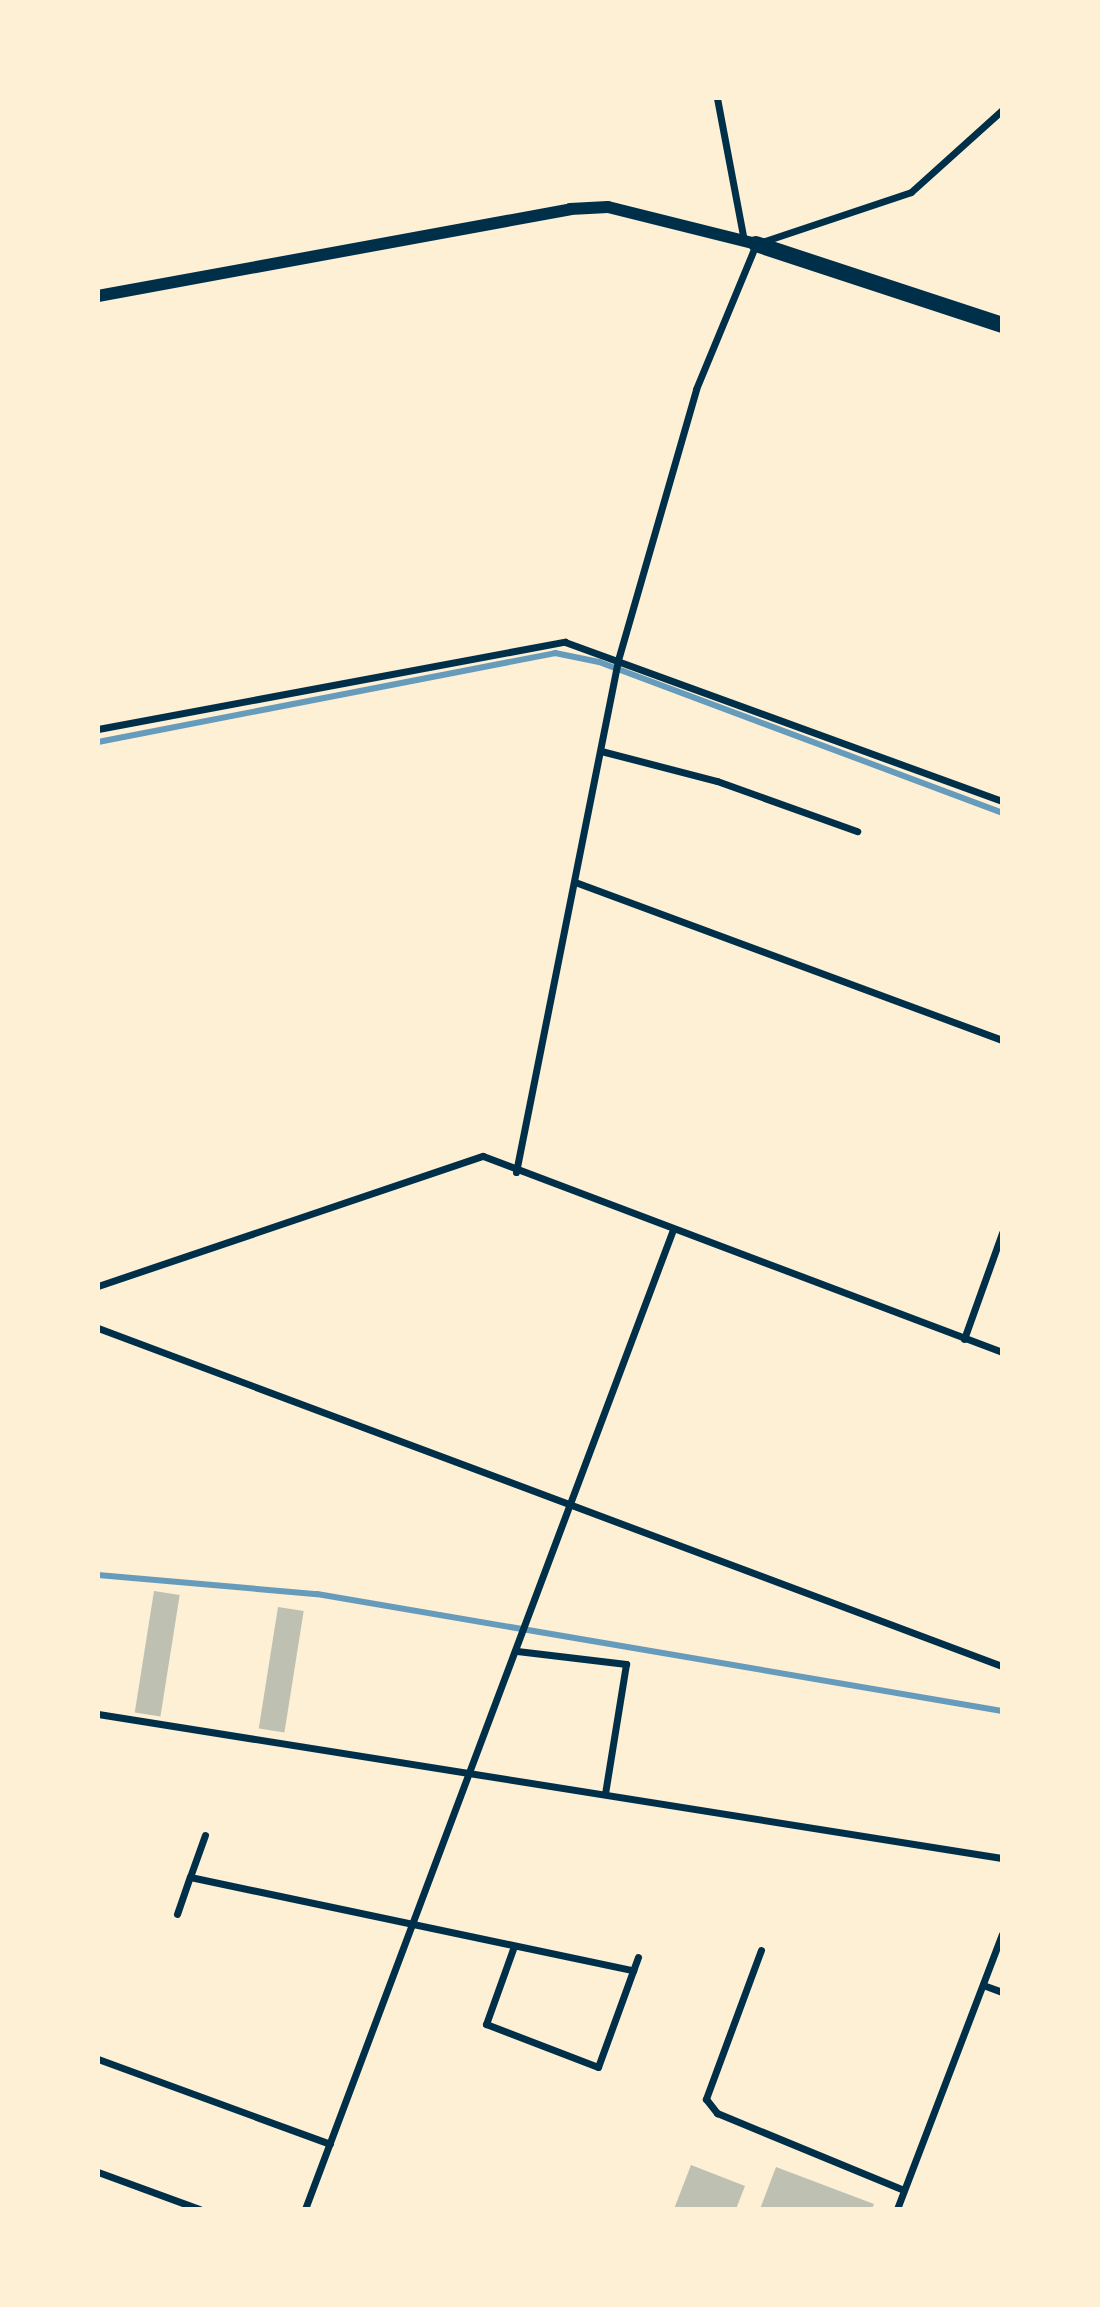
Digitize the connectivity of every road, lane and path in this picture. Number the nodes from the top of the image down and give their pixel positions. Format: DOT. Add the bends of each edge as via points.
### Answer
graph roads {
  1 [pos="717,98"];
  2 [pos="1002,110"];
  3 [pos="750,242"];
  4 [pos="98,296"];
  5 [pos="1002,325"];
  6 [pos="618,662"];
  7 [pos="98,729"];
  8 [pos="601,751"];
  9 [pos="1002,801"];
  10 [pos="858,831"];
  11 [pos="575,882"];
  12 [pos="1002,1041"];
  13 [pos="516,1172"];
  14 [pos="672,1232"];
  15 [pos="1002,1233"];
  16 [pos="98,1286"];
  17 [pos="98,1328"];
  18 [pos="964,1339"];
  19 [pos="1002,1352"];
  20 [pos="572,1503"];
  21 [pos="519,1648"];
  22 [pos="1002,1666"];
  23 [pos="98,1714"];
  24 [pos="472,1771"];
  25 [pos="605,1793"];
  26 [pos="205,1835"];
  27 [pos="1002,1858"];
  28 [pos="190,1877"];
  29 [pos="177,1914"];
  30 [pos="414,1927"];
  31 [pos="1002,1934"];
  32 [pos="514,1947"];
  33 [pos="761,1950"];
  34 [pos="638,1957"];
  35 [pos="633,1970"];
  36 [pos="983,1985"];
  37 [pos="1002,1992"];
  38 [pos="98,2059"];
  39 [pos="330,2144"];
  40 [pos="98,2172"];
  41 [pos="904,2190"];
  42 [pos="199,2209"];
  43 [pos="305,2209"];
  44 [pos="897,2209"];
  1 -- 3 [label="street"];
  2 -- 3 [label="street" via="911,192"];
  3 -- 4 [label="street" via="608,207 570,209"];
  3 -- 5 [label="main road"];
  3 -- 6 [label="street" via="696,389"];
  6 -- 7 [label="street" via="565,642"];
  6 -- 8 [label="street"];
  6 -- 9 [label="street"];
  8 -- 10 [label="street" via="717,781"];
  8 -- 11 [label="street"];
  11 -- 12 [label="street"];
  11 -- 13 [label="street"];
  13 -- 14 [label="street"];
  13 -- 16 [label="street" via="483,1156"];
  14 -- 18 [label="street"];
  14 -- 20 [label="street"];
  15 -- 18 [label="street"];
  17 -- 20 [label="street"];
  18 -- 19 [label="street"];
  20 -- 21 [label="street"];
  20 -- 22 [label="street"];
  21 -- 24 [label="street"];
  21 -- 25 [label="street" via="626,1664"];
  23 -- 24 [label="street"];
  24 -- 25 [label="street"];
  24 -- 30 [label="street"];
  25 -- 27 [label="street"];
  26 -- 28 [label="street"];
  28 -- 29 [label="street"];
  28 -- 30 [label="street"];
  30 -- 32 [label="street"];
  30 -- 39 [label="street"];
  31 -- 36 [label="street"];
  32 -- 35 [label="street"];
  32 -- 35 [label="street" via="486,2024 598,2067"];
  33 -- 41 [label="street" via="706,2099 717,2113"];
  34 -- 35 [label="street"];
  36 -- 37 [label="street"];
  36 -- 41 [label="street"];
  38 -- 39 [label="street"];
  39 -- 43 [label="street"];
  40 -- 42 [label="street"];
  41 -- 44 [label="street"];
}
